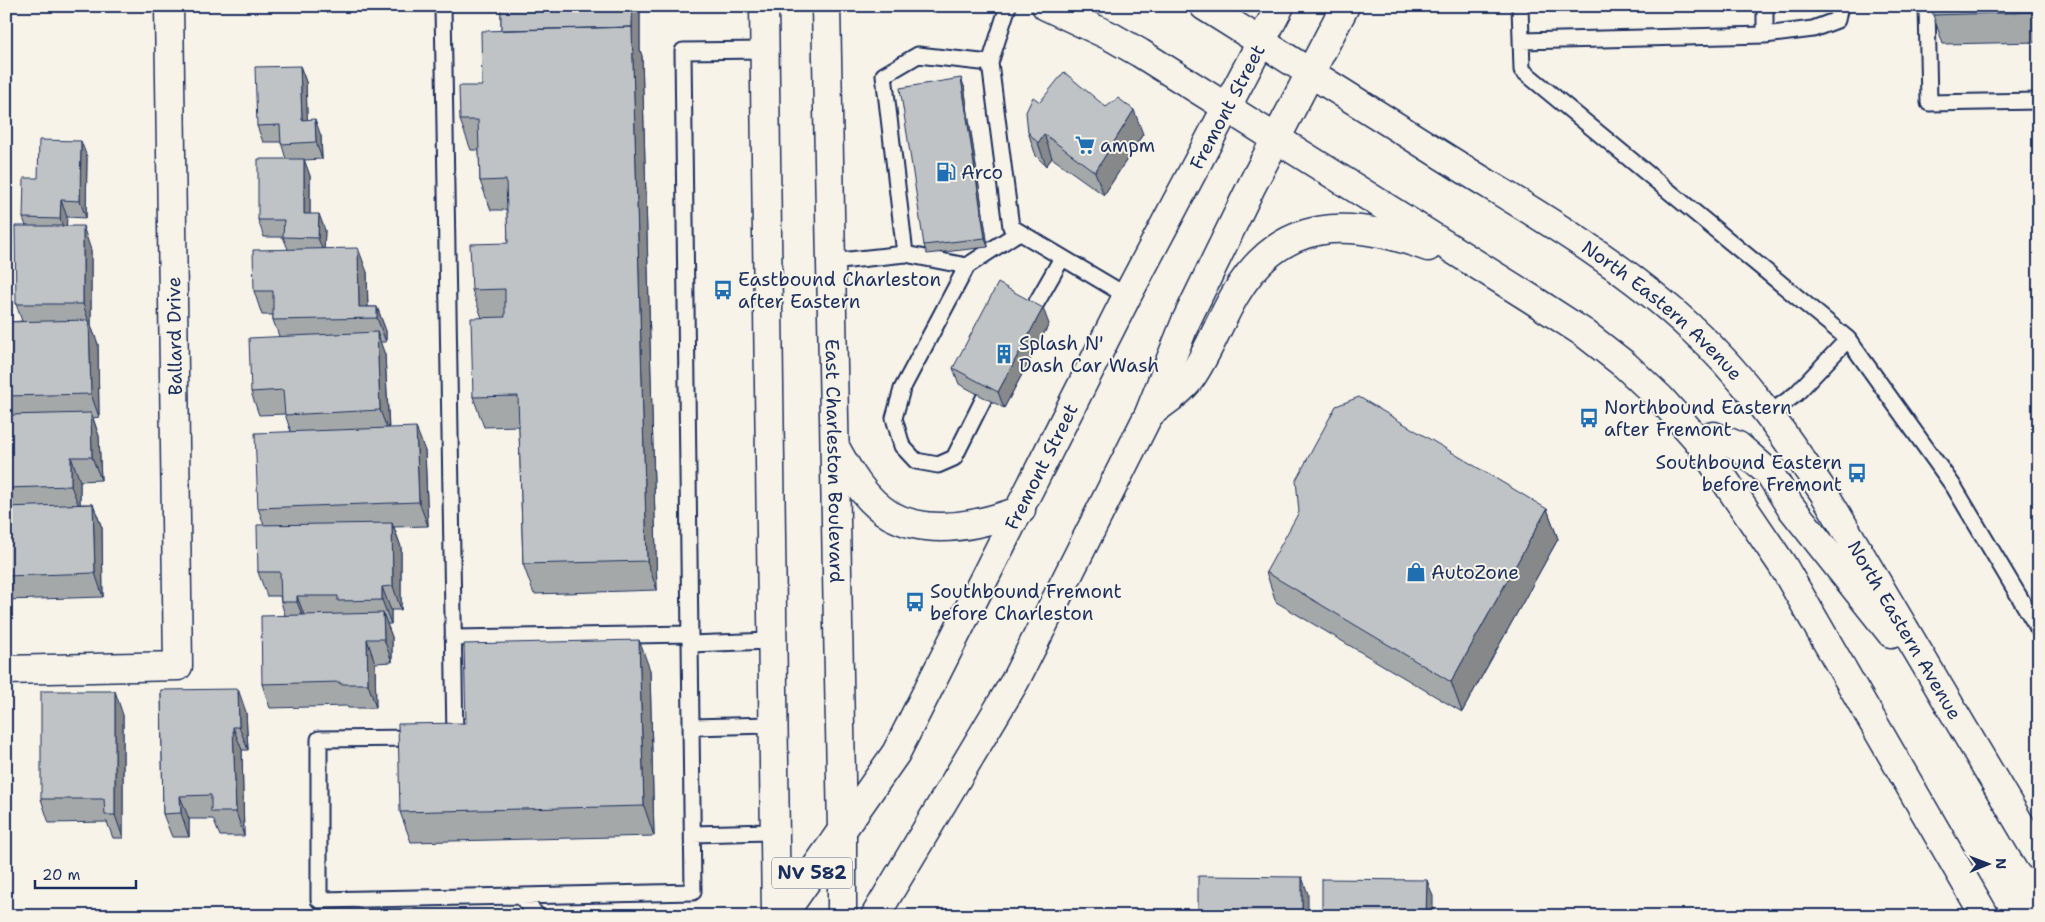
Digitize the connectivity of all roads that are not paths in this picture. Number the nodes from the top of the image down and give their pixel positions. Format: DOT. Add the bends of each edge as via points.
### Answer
graph roads {
  1 [pos="169,6"];
  2 [pos="443,6"];
  3 [pos="764,6"];
  4 [pos="826,6"];
  5 [pos="1008,6"];
  6 [pos="1046,6"];
  7 [pos="1204,6"];
  8 [pos="1280,6"];
  9 [pos="1345,6"];
  10 [pos="1520,6"];
  11 [pos="1765,6"];
  12 [pos="1840,6"];
  13 [pos="1927,6"];
  14 [pos="1765,35"];
  15 [pos="1521,41"];
  16 [pos="1260,42"];
  17 [pos="764,50"];
  18 [pos="990,63"];
  19 [pos="1310,73"];
  20 [pos="2039,101"];
  21 [pos="1225,107"];
  22 [pos="1276,139"];
  23 [pos="1019,232"];
  24 [pos="905,254"];
  25 [pos="1062,258"];
  26 [pos="831,262"];
  27 [pos="1474,263"];
  28 [pos="967,266"];
  29 [pos="1127,296"];
  30 [pos="1030,314"];
  31 [pos="1848,339"];
  32 [pos="984,398"];
  33 [pos="1149,414"];
  34 [pos="1769,414"];
  35 [pos="1697,438"];
  36 [pos="834,446"];
  37 [pos="1021,510"];
  38 [pos="2039,630"];
  39 [pos="453,638"];
  40 [pos="690,639"];
  41 [pos="772,641"];
  42 [pos="6,670"];
  43 [pos="1957,717"];
  44 [pos="773,725"];
  45 [pos="692,727"];
  46 [pos="842,830"];
  47 [pos="775,832"];
  48 [pos="693,834"];
  49 [pos="2039,856"];
  50 [pos="521,896"];
  51 [pos="537,916"];
  52 [pos="776,916"];
  53 [pos="782,916"];
  54 [pos="842,916"];
  55 [pos="875,916"];
  56 [pos="1985,916"];
  1 -- 42 [label="main road, Ballard Drive" via="178,666"];
  2 -- 39 [label="lane"];
  3 -- 17 [label="main road"];
  4 -- 26 [label="main road, East Charleston Boulevard"];
  5 -- 18 [label="lane"];
  6 -- 21 [label="main road" via="1110,36"];
  7 -- 16 [label="main road, North Eastern Avenue"];
  8 -- 16 [label="main road, Fremont Street"];
  9 -- 19 [label="main road"];
  10 -- 15 [label="lane"];
  11 -- 14 [label="lane"];
  12 -- 14 [label="lane" via="1837,20 1813,29"];
  13 -- 20 [label="lane" via="1929,103"];
  14 -- 15 [label="lane"];
  15 -- 31 [label="lane" via="1522,70"];
  16 -- 19 [label="main road, North Eastern Avenue"];
  16 -- 21 [label="main road, Fremont Street"];
  17 -- 40 [label="lane" via="683,52"];
  17 -- 41 [label="main road"];
  18 -- 23 [label="lane" via="1011,227"];
  18 -- 24 [label="lane" via="918,55 884,75"];
  19 -- 22 [label="main road"];
  19 -- 34 [label="main road, North Eastern Avenue" via="1612,264 1691,328"];
  21 -- 22 [label="main road"];
  21 -- 29 [label="main road, Fremont Street"];
  22 -- 27 [label="main road"];
  22 -- 33 [label="main road" via="1186,321"];
  23 -- 25 [label="lane"];
  23 -- 28 [label="lane"];
  24 -- 26 [label="lane"];
  24 -- 28 [label="lane"];
  25 -- 29 [label="lane"];
  25 -- 30 [label="lane"];
  26 -- 36 [label="main road, East Charleston Boulevard"];
  27 -- 33 [label="main road" via="1376,230 1325,228 1298,237 1252,270 1189,380"];
  27 -- 35 [label="main road" via="1605,349 1661,399"];
  28 -- 32 [label="lane" via="902,389 894,418 902,446 916,461 938,465 954,458"];
  29 -- 37 [label="main road, Fremont Street"];
  31 -- 34 [label="lane" via="1796,394"];
  31 -- 38 [label="lane" via="1954,487"];
  33 -- 55 [label="main road" via="1015,680"];
  34 -- 43 [label="main road, North Eastern Avenue" via="1824,493"];
  35 -- 43 [label="main road" via="1714,436 1738,446 1770,474 1790,506"];
  35 -- 56 [label="main road" via="1783,566"];
  36 -- 37 [label="main road" via="851,475 890,515 918,524 952,527 990,522"];
  36 -- 46 [label="main road, East Charleston Boulevard"];
  37 -- 46 [label="main road, Fremont Street" via="896,753"];
  39 -- 40 [label="lane"];
  39 -- 50 [label="lane" via="454,738 318,739 319,900"];
  40 -- 41 [label="lane"];
  40 -- 45 [label="lane"];
  41 -- 44 [label="main road"];
  43 -- 49 [label="main road, North Eastern Avenue"];
  44 -- 45 [label="lane"];
  44 -- 47 [label="main road"];
  45 -- 48 [label="lane"];
  46 -- 53 [label="main road, Fremont Street / NV 582"];
  46 -- 54 [label="main road, East Charleston Boulevard"];
  47 -- 48 [label="lane"];
  47 -- 52 [label="main road"];
  48 -- 50 [label="lane" via="693,892"];
  50 -- 51 [label="lane"];
}
